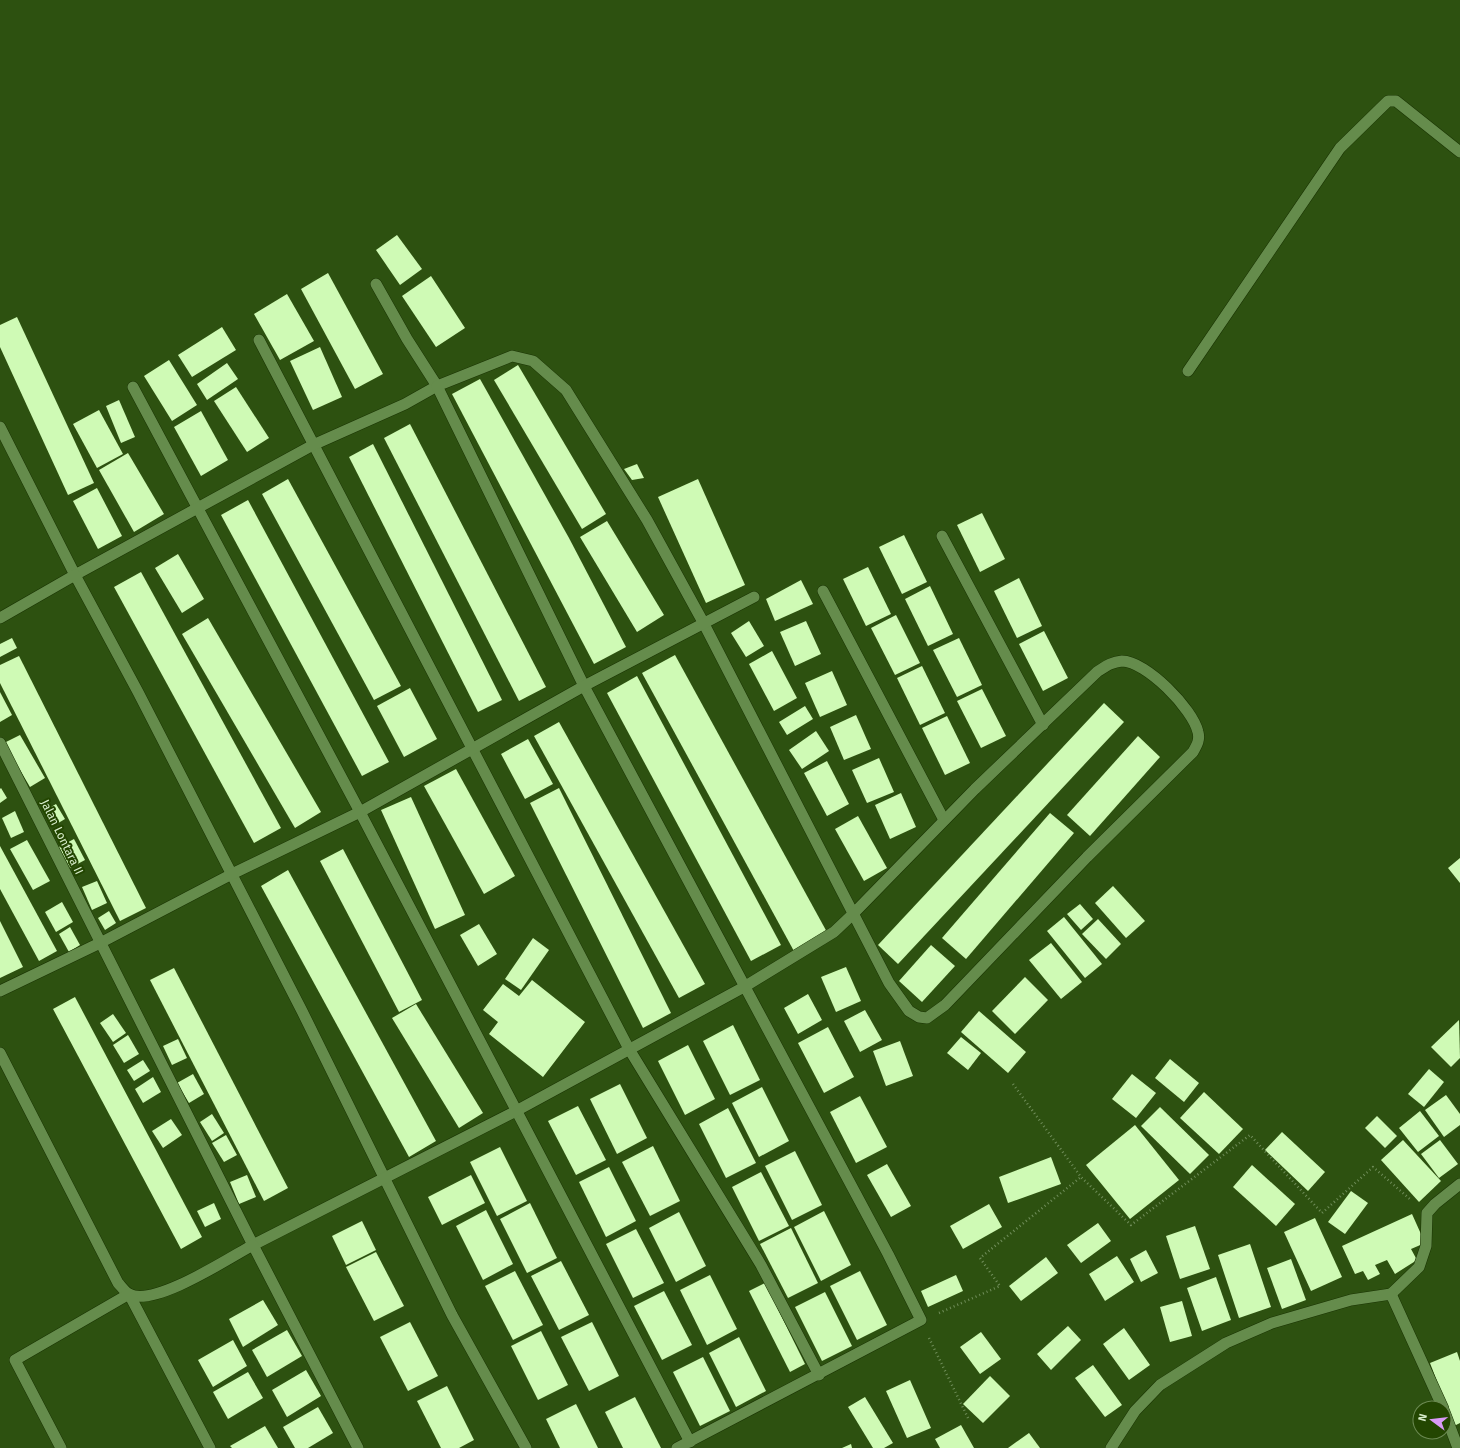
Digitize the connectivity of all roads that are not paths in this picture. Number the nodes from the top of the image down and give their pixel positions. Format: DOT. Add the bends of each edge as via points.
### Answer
graph roads {
  1 [pos="1460,152"];
  2 [pos="376,284"];
  3 [pos="258,340"];
  4 [pos="1188,371"];
  5 [pos="437,386"];
  6 [pos="133,387"];
  7 [pos="0,427"];
  8 [pos="313,445"];
  9 [pos="196,508"];
  10 [pos="942,536"];
  11 [pos="75,576"];
  12 [pos="823,591"];
  13 [pos="754,596"];
  14 [pos="0,618"];
  15 [pos="703,622"];
  16 [pos="584,686"];
  17 [pos="1043,725"];
  18 [pos="0,743"];
  19 [pos="473,748"];
  20 [pos="360,812"];
  21 [pos="944,820"];
  22 [pos="232,874"];
  23 [pos="853,914"];
  24 [pos="100,943"];
  25 [pos="744,987"];
  26 [pos="0,991"];
  27 [pos="629,1048"];
  28 [pos="0,1053"];
  29 [pos="516,1111"];
  30 [pos="383,1179"];
  31 [pos="1460,1184"];
  32 [pos="253,1245"];
  33 [pos="129,1294"];
  34 [pos="1391,1294"];
  35 [pos="819,1375"];
  36 [pos="1438,1400"];
  37 [pos="1452,1432"];
  38 [pos="690,1442"];
  39 [pos="61,1448"];
  40 [pos="210,1448"];
  41 [pos="358,1448"];
  42 [pos="526,1448"];
  43 [pos="677,1448"];
  44 [pos="1111,1448"];
  45 [pos="1458,1448"];
  1 -- 4 [label="street" via="1396,101 1388,101 1340,148"];
  2 -- 5 [label="street"];
  3 -- 8 [label="street"];
  5 -- 8 [label="street" via="405,404"];
  5 -- 15 [label="street" via="512,356 533,361 544,368 570,396 647,520"];
  5 -- 16 [label="street"];
  6 -- 9 [label="street"];
  7 -- 11 [label="street"];
  8 -- 9 [label="street"];
  8 -- 19 [label="street"];
  9 -- 11 [label="street"];
  9 -- 20 [label="street"];
  10 -- 17 [label="street"];
  11 -- 14 [label="street"];
  11 -- 22 [label="street"];
  12 -- 21 [label="street"];
  13 -- 15 [label="street"];
  15 -- 16 [label="street"];
  15 -- 23 [label="street"];
  16 -- 19 [label="street"];
  16 -- 25 [label="street"];
  17 -- 21 [label="street"];
  17 -- 23 [label="street" via="1097,672 1111,663 1123,661 1135,663 1155,676 1185,709 1195,724 1199,739 1193,752 1087,857 945,1005 927,1018 909,1012 898,998"];
  18 -- 24 [label="street, Jalan Lontara II"];
  19 -- 20 [label="street"];
  19 -- 27 [label="street"];
  20 -- 22 [label="street"];
  20 -- 29 [label="street"];
  21 -- 23 [label="street"];
  22 -- 24 [label="street"];
  22 -- 30 [label="street"];
  23 -- 25 [label="street" via="834,932"];
  24 -- 26 [label="street"];
  24 -- 32 [label="street, Jalan Lontara II"];
  25 -- 27 [label="street"];
  25 -- 35 [label="street" via="921,1320"];
  27 -- 29 [label="street"];
  27 -- 35 [label="street" via="761,1264"];
  28 -- 33 [label="street" via="118,1283"];
  29 -- 30 [label="street"];
  29 -- 38 [label="street"];
  30 -- 32 [label="street"];
  30 -- 42 [label="street" via="452,1315"];
  31 -- 34 [label="street" via="1427,1213 1426,1246 1419,1267"];
  32 -- 33 [label="street" via="167,1291 146,1297"];
  32 -- 41 [label="street, Jalan Lontara II"];
  33 -- 39 [label="street" via="15,1360"];
  33 -- 40 [label="street"];
  34 -- 36 [label="street"];
  34 -- 44 [label="street" via="1351,1300 1272,1323 1226,1343 1160,1385 1135,1411"];
  35 -- 38 [label="street"];
  37 -- 45 [label="street"];
  38 -- 43 [label="street"];
}
